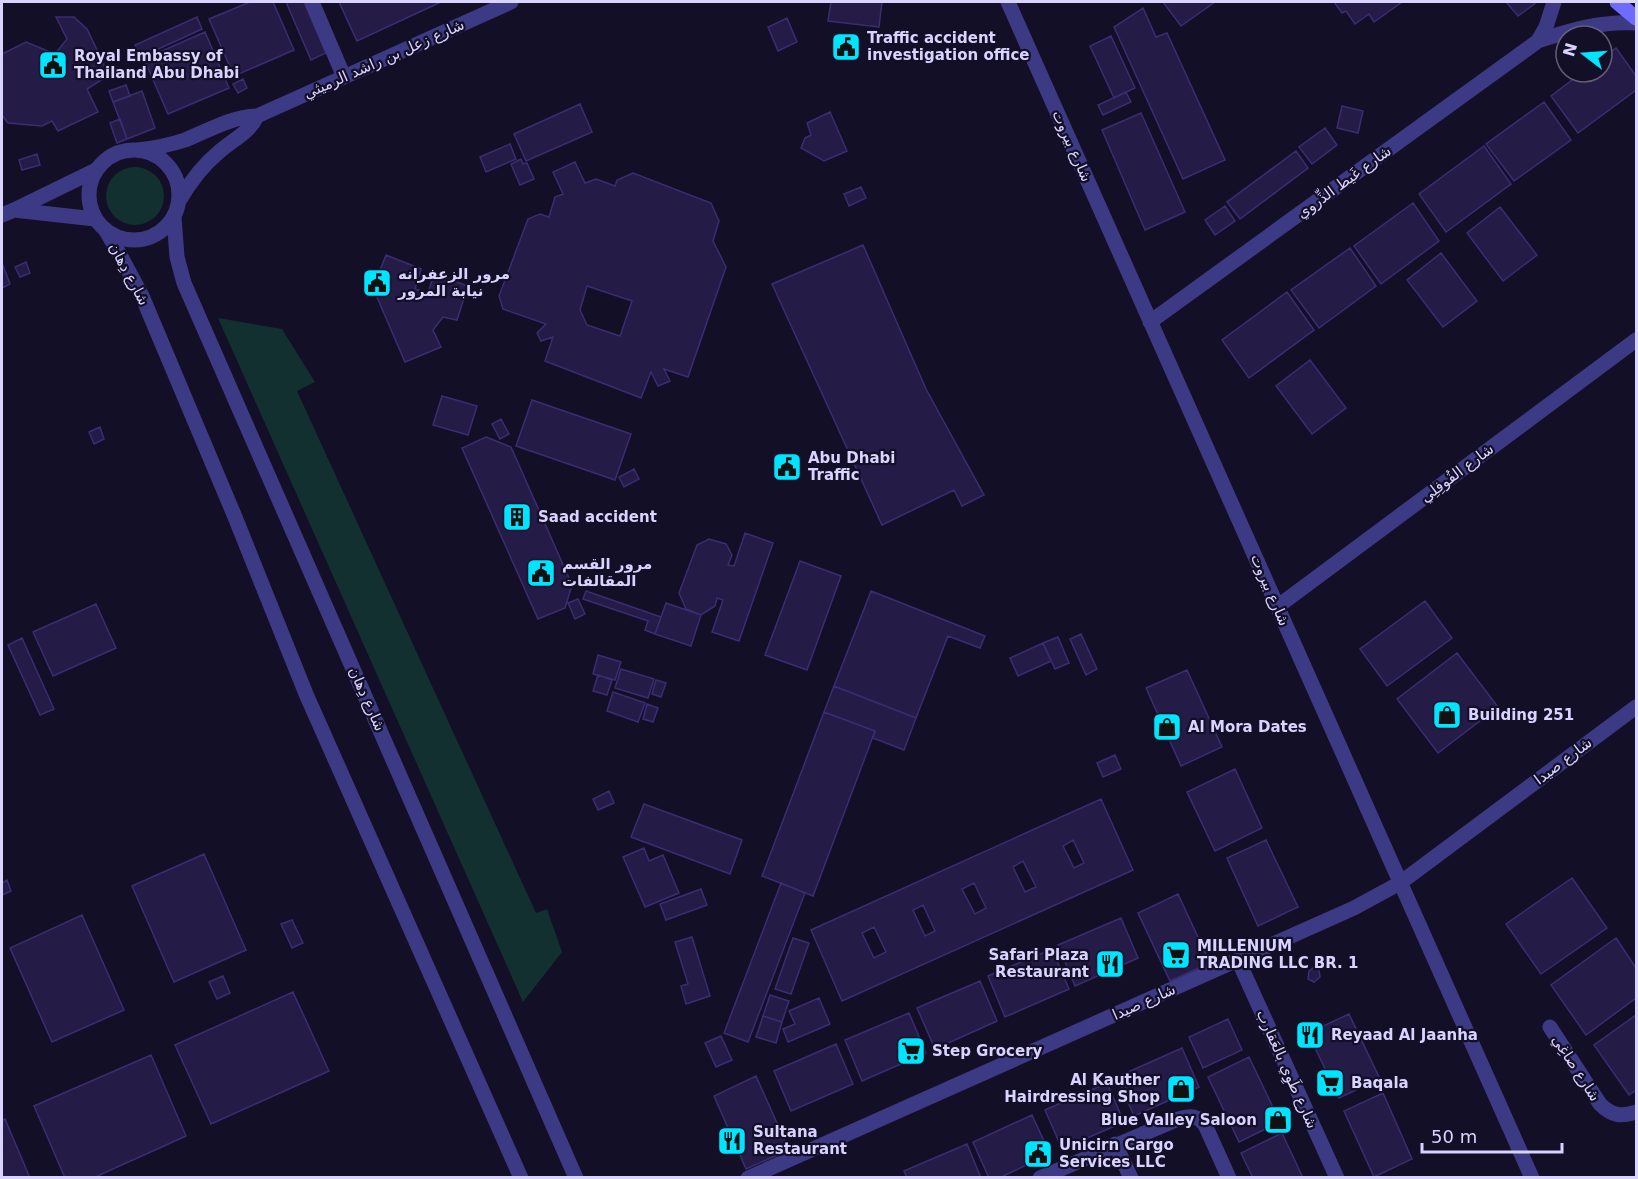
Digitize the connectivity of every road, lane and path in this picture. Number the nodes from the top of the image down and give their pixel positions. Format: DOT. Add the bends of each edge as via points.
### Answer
graph roads {
  1 [pos="312,2"];
  2 [pos="511,2"];
  3 [pos="1008,2"];
  4 [pos="1554,2"];
  5 [pos="1617,2"];
  6 [pos="1636,18"];
  7 [pos="1636,23"];
  8 [pos="1538,41"];
  9 [pos="344,77"];
  10 [pos="257,116"];
  11 [pos="138,150"];
  12 [pos="96,170"];
  13 [pos="176,209"];
  14 [pos="8,212"];
  15 [pos="95,219"];
  16 [pos="106,231"];
  17 [pos="1150,322"];
  18 [pos="1636,340"];
  19 [pos="1277,607"];
  20 [pos="1636,707"];
  21 [pos="1400,883"];
  22 [pos="1238,960"];
  23 [pos="1550,1027"];
  24 [pos="1636,1112"];
  25 [pos="1115,1144"];
  26 [pos="521,1178"];
  27 [pos="576,1178"];
  28 [pos="748,1178"];
  29 [pos="1040,1178"];
  30 [pos="1131,1178"];
  31 [pos="1229,1178"];
  32 [pos="1336,1178"];
  33 [pos="1532,1178"];
  1 -- 9 [label="street"];
  2 -- 9 [label="street, شارع زعل بن راشد الرميثي"];
  3 -- 17 [label="street, شارع بيروت"];
  4 -- 8 [label="street, شارع غَيط الذِّروي"];
  5 -- 6 [label="main road"];
  7 -- 8 [label="street, شارع غَيط الذِّروي" via="1589,26"];
  8 -- 17 [label="street, شارع غَيط الذِّروي"];
  9 -- 10 [label="street, شارع زعل بن راشد الرميثي"];
  10 -- 11 [label="street, شارع زعل بن راشد الرميثي" via="227,121 183,140"];
  10 -- 13 [label="street, شارع زعل بن راشد الرميثي" via="243,135 197,174"];
  11 -- 12 [label="street" via="114,154"];
  11 -- 13 [label="street" via="153,154 174,173 178,187"];
  12 -- 14 [label="street"];
  12 -- 15 [label="street" via="88,194"];
  13 -- 16 [label="street" via="164,229 151,238 120,239"];
  13 -- 27 [label="street, شارع دِهان" via="177,257 184,283"];
  14 -- 15 [label="street"];
  15 -- 16 [label="street"];
  16 -- 26 [label="street, شارع دِهان" via="142,296 306,694"];
  17 -- 19 [label="street, شارع بيروت"];
  18 -- 19 [label="street, شارع الفُوفِلِي"];
  19 -- 21 [label="street, شارع بيروت"];
  20 -- 21 [label="street, شارع صيدا"];
  21 -- 22 [label="street, شارع صيدا" via="1338,916"];
  21 -- 33 [label="street, شارع بيروت"];
  22 -- 28 [label="street, شارع صيدا"];
  22 -- 32 [label="street, شارع طَوِي بالعَقارب"];
  23 -- 24 [label="street, شارع صاغِي" via="1607,1112 1617,1116"];
  25 -- 29 [label="street"];
  25 -- 30 [label="street"];
  25 -- 31 [label="street" via="1178,1119 1196,1116 1206,1127"];
}
